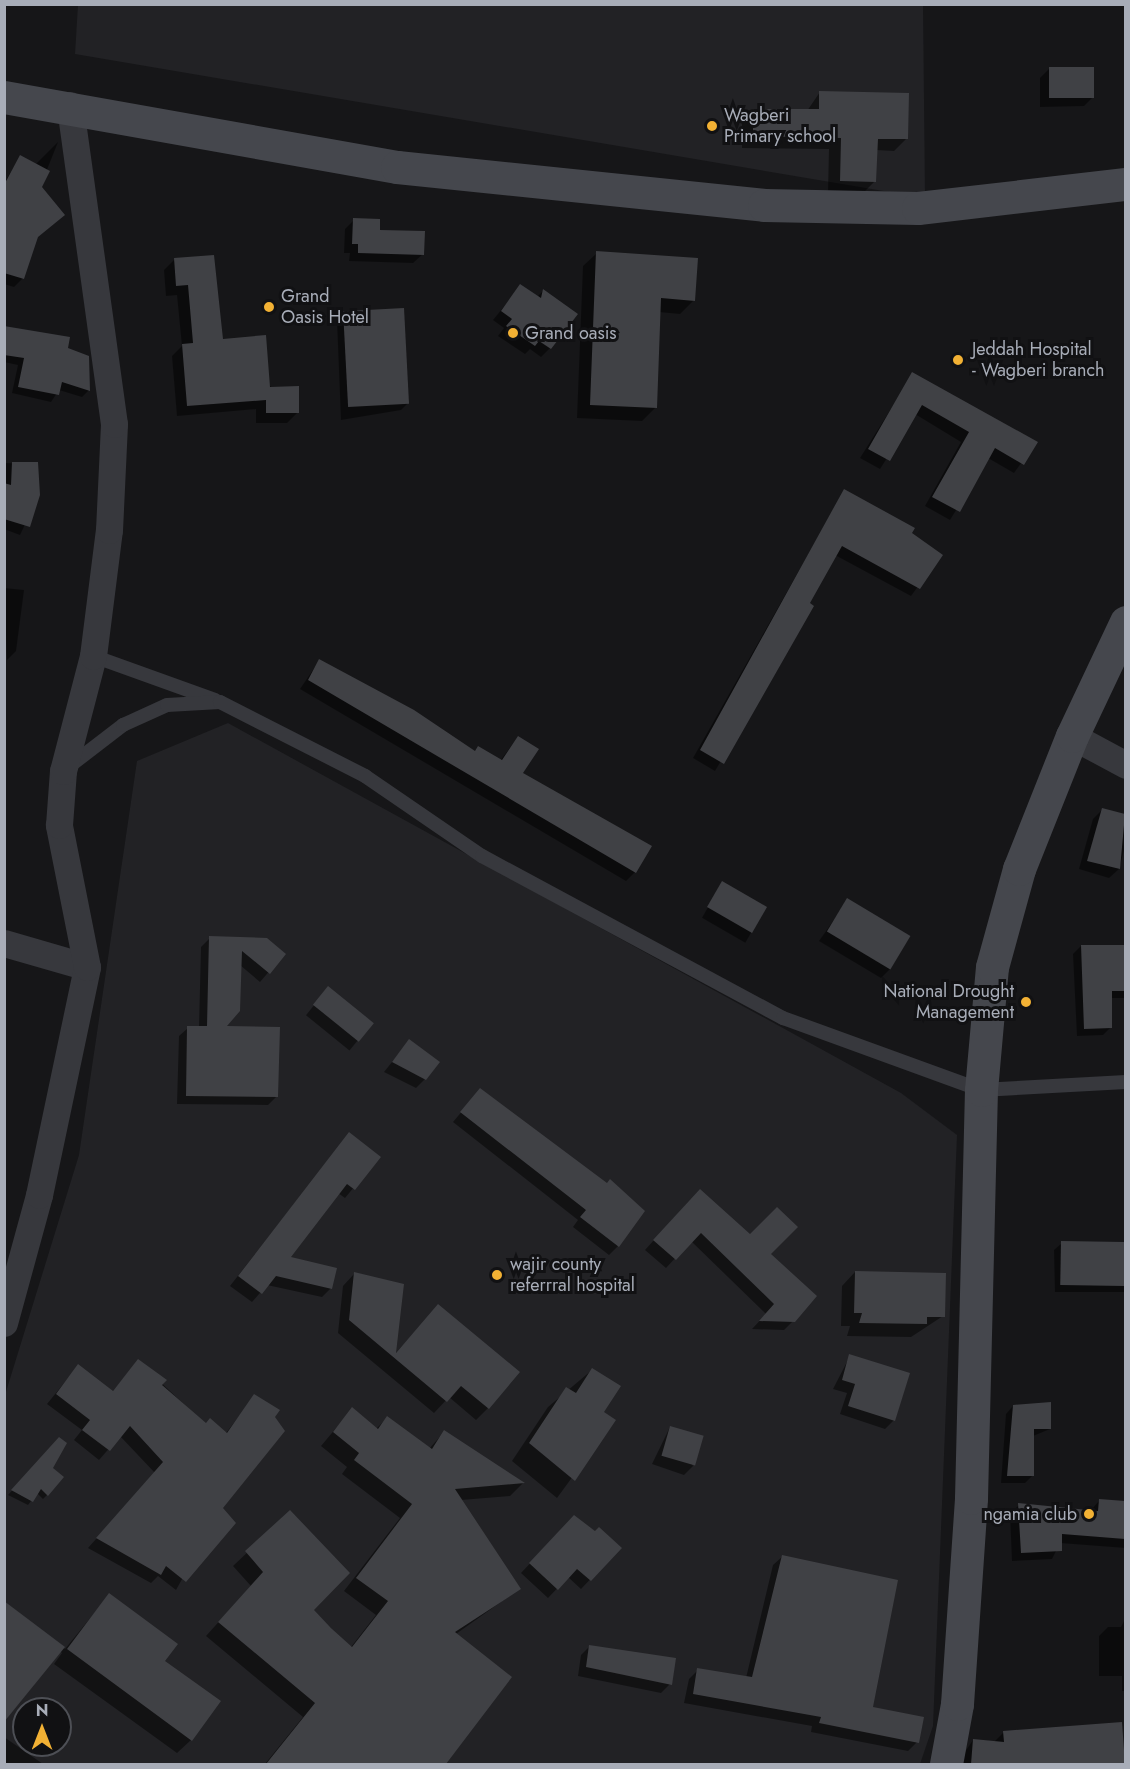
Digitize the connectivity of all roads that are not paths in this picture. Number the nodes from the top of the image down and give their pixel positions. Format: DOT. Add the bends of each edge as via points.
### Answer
graph roads {
  1 [pos="4,97"];
  2 [pos="70,105"];
  3 [pos="1125,184"];
  4 [pos="1125,622"];
  5 [pos="93,656"];
  6 [pos="220,702"];
  7 [pos="1072,736"];
  8 [pos="1125,765"];
  9 [pos="63,771"];
  10 [pos="4,943"];
  11 [pos="87,967"];
  12 [pos="1125,1082"];
  13 [pos="981,1090"];
  14 [pos="4,1323"];
  15 [pos="946,1764"];
  1 -- 2 [label="street"];
  2 -- 3 [label="street" via="397,167 764,205 918,208"];
  2 -- 5 [label="street" via="114,424 109,530"];
  4 -- 7 [label="street"];
  5 -- 6 [label="lane"];
  5 -- 9 [label="street"];
  6 -- 9 [label="lane" via="167,705 123,725"];
  6 -- 13 [label="lane" via="364,776 482,856 783,1018"];
  7 -- 8 [label="street"];
  7 -- 13 [label="street" via="1019,869 993,967"];
  9 -- 11 [label="street" via="59,825"];
  10 -- 11 [label="street"];
  11 -- 14 [label="street" via="39,1195"];
  12 -- 13 [label="lane"];
  13 -- 15 [label="street" via="971,1498 957,1704"];
}
